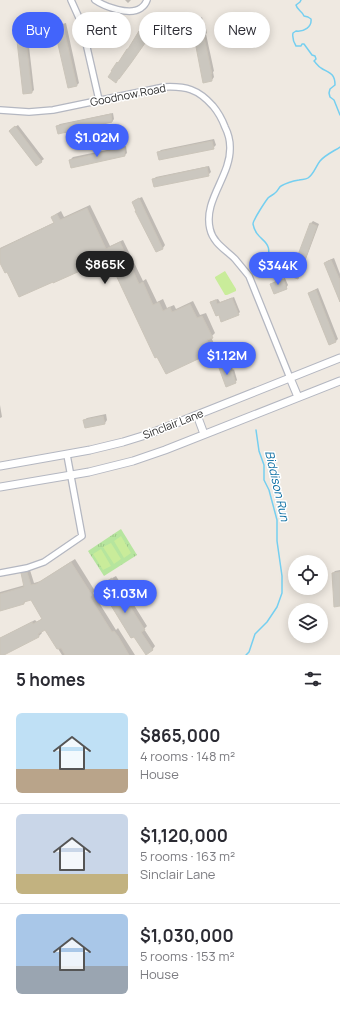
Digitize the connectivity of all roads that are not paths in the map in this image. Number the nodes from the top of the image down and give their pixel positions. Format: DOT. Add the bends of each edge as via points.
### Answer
graph roads {
  1 [pos="71,0"];
  2 [pos="95,0"];
  3 [pos="147,0"];
  4 [pos="100,100"];
  5 [pos="0,110"];
  6 [pos="340,358"];
  7 [pos="290,378"];
  8 [pos="340,381"];
  9 [pos="298,397"];
  10 [pos="197,415"];
  11 [pos="204,434"];
  12 [pos="67,455"];
  13 [pos="0,466"];
  14 [pos="71,476"];
  15 [pos="0,487"];
  16 [pos="0,573"];
  1 -- 4 [label="street" via="84,30"];
  2 -- 3 [label="street" via="110,8 133,11 140,9"];
  4 -- 5 [label="street, Goodnow Road" via="53,110"];
  4 -- 7 [label="street, Goodnow Road" via="164,87 183,87 207,99 215,108 228,135 230,148 226,169 210,207 210,230 214,240 248,276"];
  6 -- 7 [label="street, Sinclair Lane"];
  7 -- 9 [label="street"];
  7 -- 10 [label="street, Sinclair Lane"];
  8 -- 9 [label="street, Sinclair Lane"];
  9 -- 11 [label="street, Sinclair Lane"];
  10 -- 11 [label="street"];
  10 -- 12 [label="street, Sinclair Lane" via="149,434"];
  11 -- 14 [label="street, Sinclair Lane" via="133,461"];
  12 -- 13 [label="street, Sinclair Lane"];
  12 -- 14 [label="street"];
  14 -- 15 [label="street, Sinclair Lane"];
  14 -- 16 [label="street" via="82,536 44,562"];
}
